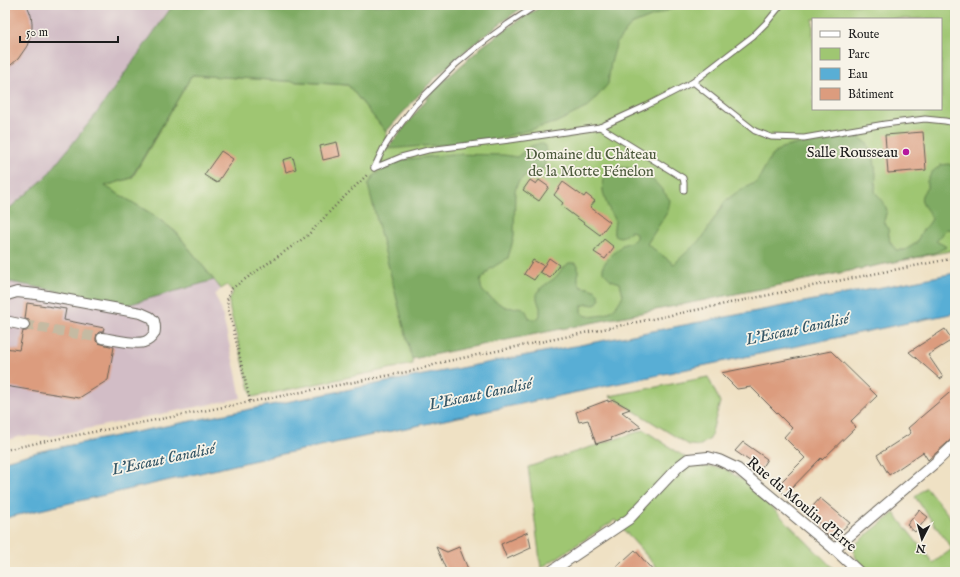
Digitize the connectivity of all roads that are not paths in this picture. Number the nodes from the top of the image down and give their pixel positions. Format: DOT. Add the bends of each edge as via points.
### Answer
graph roads {
  1 [pos="537,5"];
  2 [pos="781,5"];
  3 [pos="693,82"];
  4 [pos="955,123"];
  5 [pos="600,127"];
  6 [pos="684,190"];
  7 [pos="5,297"];
  8 [pos="5,321"];
  9 [pos="24,325"];
  10 [pos="102,338"];
  11 [pos="955,444"];
  12 [pos="834,549"];
  13 [pos="550,572"];
  14 [pos="859,572"];
  1 -- 5 [label="lane" via="456,64 415,105 396,129 374,168 428,150"];
  2 -- 3 [label="lane" via="753,36"];
  3 -- 4 [label="lane" via="755,131 771,137 804,138 925,119"];
  3 -- 5 [label="lane"];
  5 -- 6 [label="lane" via="683,178"];
  7 -- 10 [label="street" via="17,292 36,294 141,313 154,321 154,334 144,342"];
  8 -- 9 [label="street"];
  11 -- 12 [label="street"];
  12 -- 13 [label="street, Rue du Moulin d'Erre" via="738,469 708,457 688,459 629,520"];
  12 -- 14 [label="street, Rue du Moulin d'Erre"];
}
